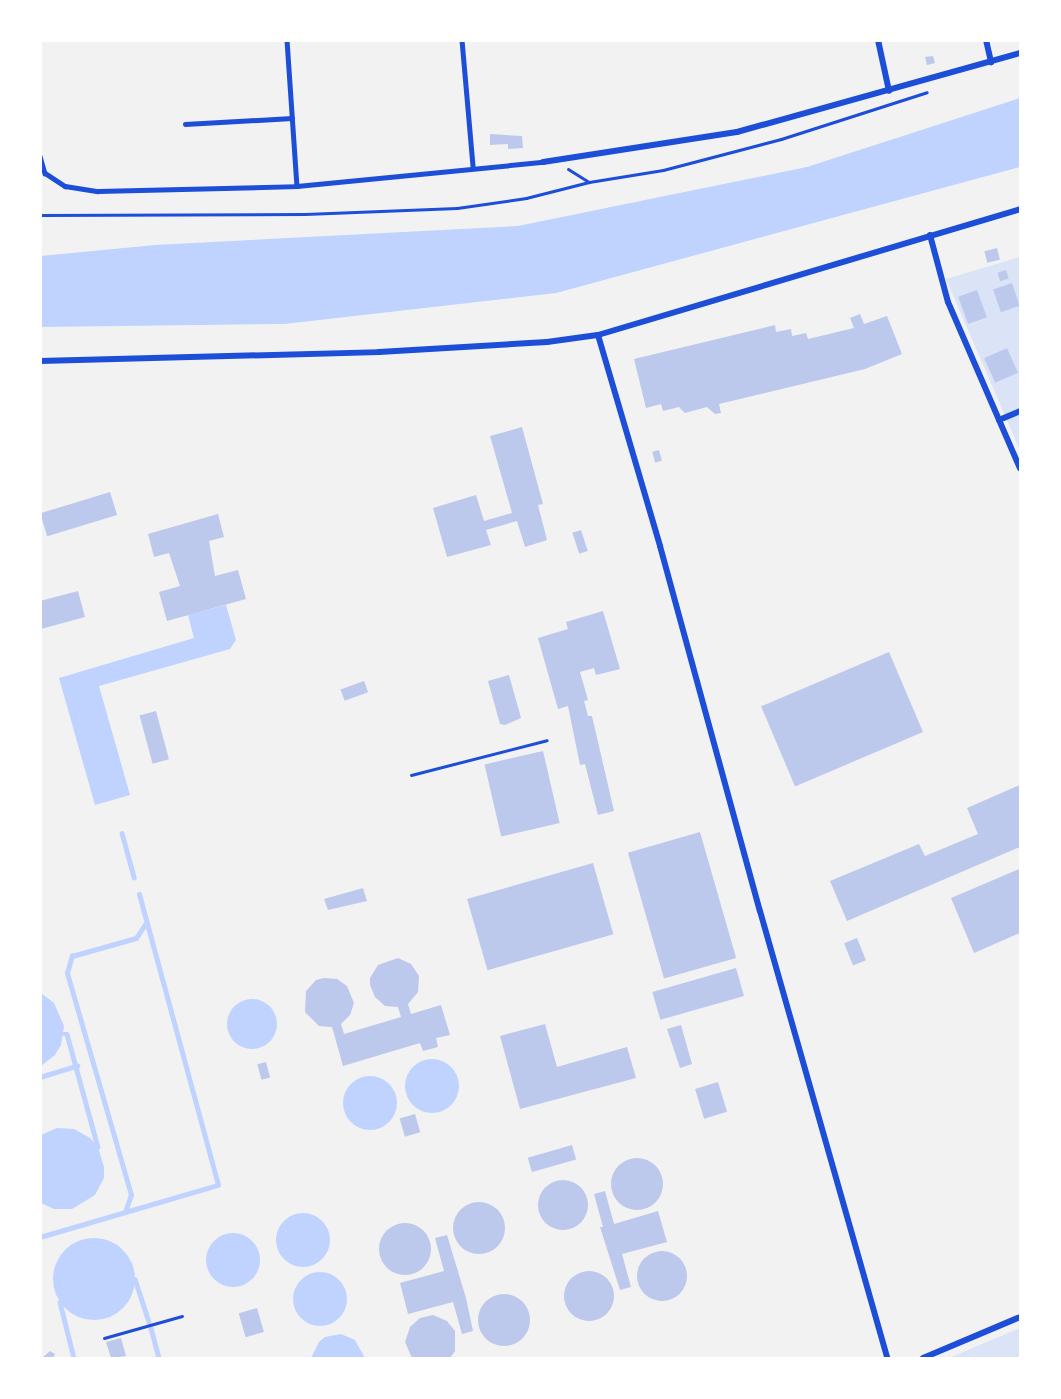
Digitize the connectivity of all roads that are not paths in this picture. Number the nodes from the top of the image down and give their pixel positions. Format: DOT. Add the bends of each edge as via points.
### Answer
graph roads {
  1 [pos="287,40"];
  2 [pos="462,40"];
  3 [pos="878,40"];
  4 [pos="986,40"];
  5 [pos="1020,53"];
  6 [pos="991,62"];
  7 [pos="889,91"];
  8 [pos="292,117"];
  9 [pos="185,124"];
  10 [pos="40,156"];
  11 [pos="543,162"];
  12 [pos="473,167"];
  13 [pos="297,186"];
  14 [pos="1020,209"];
  15 [pos="930,235"];
  16 [pos="598,335"];
  17 [pos="40,361"];
  18 [pos="1020,411"];
  19 [pos="999,420"];
  20 [pos="1020,468"];
  21 [pos="1020,1317"];
  22 [pos="888,1359"];
  23 [pos="923,1359"];
  1 -- 8 [label="lane"];
  2 -- 12 [label="lane"];
  3 -- 7 [label="street"];
  4 -- 6 [label="street"];
  5 -- 6 [label="street"];
  6 -- 7 [label="street"];
  7 -- 11 [label="street" via="737,132"];
  8 -- 9 [label="lane"];
  8 -- 13 [label="lane"];
  10 -- 13 [label="lane" via="45,173 65,186 98,191"];
  11 -- 12 [label="lane"];
  12 -- 13 [label="lane"];
  14 -- 15 [label="street"];
  15 -- 16 [label="street"];
  15 -- 19 [label="street" via="948,302"];
  16 -- 17 [label="street" via="547,342 379,352"];
  16 -- 22 [label="street"];
  18 -- 19 [label="street"];
  19 -- 20 [label="street"];
  21 -- 23 [label="street"];
}
